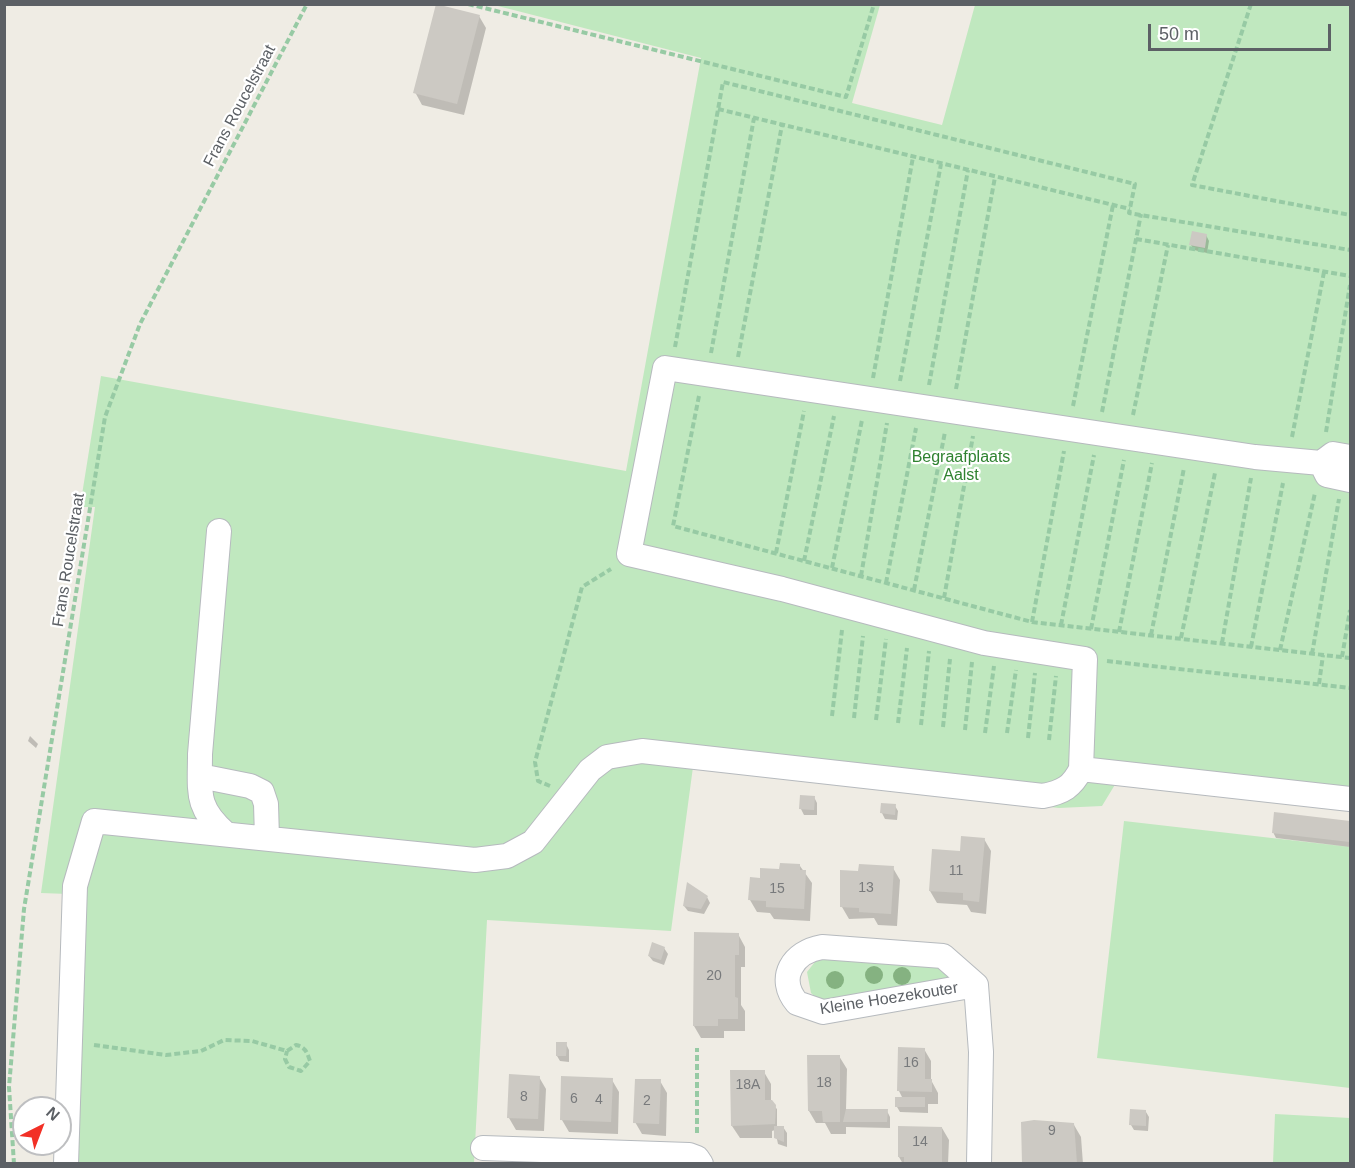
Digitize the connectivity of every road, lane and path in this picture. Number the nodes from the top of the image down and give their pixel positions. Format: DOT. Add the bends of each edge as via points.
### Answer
graph roads {
  1 [pos="307,4"];
  2 [pos="468,4"];
  3 [pos="874,4"];
  4 [pos="1251,4"];
  5 [pos="718,109"];
  6 [pos="754,118"];
  7 [pos="782,125"];
  8 [pos="913,157"];
  9 [pos="941,164"];
  10 [pos="968,170"];
  11 [pos="995,177"];
  12 [pos="1113,205"];
  13 [pos="1130,209"];
  14 [pos="1141,214"];
  15 [pos="1350,215"];
  16 [pos="1136,239"];
  17 [pos="1168,245"];
  18 [pos="1350,250"];
  19 [pos="1324,272"];
  20 [pos="1350,276"];
  21 [pos="1350,285"];
  22 [pos="671,369"];
  23 [pos="705,374"];
  24 [pos="734,378"];
  25 [pos="809,390"];
  26 [pos="839,394"];
  27 [pos="880,400"];
  28 [pos="922,407"];
  29 [pos="950,411"];
  30 [pos="977,415"];
  31 [pos="1069,429"];
  32 [pos="1098,433"];
  33 [pos="1129,438"];
  34 [pos="1156,442"];
  35 [pos="1188,447"];
  36 [pos="1219,451"];
  37 [pos="1255,457"];
  38 [pos="1288,459"];
  39 [pos="1321,463"];
  40 [pos="1348,471"];
  41 [pos="219,531"];
  42 [pos="776,553"];
  43 [pos="629,554"];
  44 [pos="804,561"];
  45 [pos="832,568"];
  46 [pos="861,576"];
  47 [pos="886,583"];
  48 [pos="914,590"];
  49 [pos="944,598"];
  50 [pos="1350,610"];
  51 [pos="1032,622"];
  52 [pos="1061,625"];
  53 [pos="1092,628"];
  54 [pos="1119,632"];
  55 [pos="953,633"];
  56 [pos="1151,635"];
  57 [pos="1181,639"];
  58 [pos="1222,644"];
  59 [pos="1251,647"];
  60 [pos="1280,650"];
  61 [pos="1312,654"];
  62 [pos="1323,655"];
  63 [pos="1342,657"];
  64 [pos="1350,658"];
  65 [pos="1084,659"];
  66 [pos="1319,684"];
  67 [pos="1350,688"];
  68 [pos="832,716"];
  69 [pos="854,718"];
  70 [pos="876,720"];
  71 [pos="898,723"];
  72 [pos="921,725"];
  73 [pos="943,727"];
  74 [pos="965,730"];
  75 [pos="985,733"];
  76 [pos="1007,733"];
  77 [pos="1028,738"];
  78 [pos="1049,740"];
  79 [pos="1081,769"];
  80 [pos="200,776"];
  81 [pos="579,785"];
  82 [pos="1350,799"];
  83 [pos="226,834"];
  84 [pos="267,838"];
  85 [pos="976,986"];
  86 [pos="70,1031"];
  87 [pos="697,1048"];
  88 [pos="287,1051"];
  89 [pos="483,1148"];
  90 [pos="699,1161"];
  91 [pos="14,1164"];
  92 [pos="66,1164"];
  93 [pos="979,1164"];
  1 -- 91 [label="path, Frans Roucelstraat" via="140,324 105,417 24,909 9,1087"];
  2 -- 3 [label="path" via="846,97"];
  4 -- 15 [label="path" via="1192,185"];
  5 -- 6 [label="path"];
  5 -- 13 [label="path" via="723,82 1136,184"];
  5 -- 22 [label="path"];
  6 -- 7 [label="path"];
  6 -- 23 [label="path"];
  7 -- 8 [label="path"];
  7 -- 24 [label="path"];
  8 -- 9 [label="path"];
  8 -- 27 [label="path"];
  9 -- 10 [label="path"];
  9 -- 27 [label="path"];
  10 -- 11 [label="path"];
  10 -- 28 [label="path"];
  11 -- 12 [label="path"];
  11 -- 29 [label="path"];
  12 -- 13 [label="path"];
  12 -- 31 [label="path"];
  13 -- 14 [label="path" via="1129,213"];
  14 -- 16 [label="path"];
  14 -- 18 [label="path"];
  16 -- 17 [label="path"];
  16 -- 32 [label="path"];
  17 -- 19 [label="path"];
  17 -- 33 [label="path"];
  19 -- 20 [label="path"];
  19 -- 38 [label="path"];
  21 -- 39 [label="path"];
  22 -- 23 [label="street"];
  22 -- 43 [label="street" via="665,368"];
  23 -- 24 [label="street"];
  23 -- 42 [label="path" via="673,526"];
  24 -- 25 [label="street"];
  25 -- 26 [label="street"];
  25 -- 42 [label="path"];
  26 -- 27 [label="street"];
  26 -- 44 [label="path"];
  27 -- 28 [label="street"];
  27 -- 45 [label="path"];
  27 -- 46 [label="path"];
  28 -- 29 [label="street"];
  28 -- 47 [label="path"];
  29 -- 30 [label="street"];
  29 -- 48 [label="path"];
  30 -- 31 [label="street"];
  30 -- 49 [label="path"];
  31 -- 32 [label="street"];
  31 -- 51 [label="path"];
  32 -- 33 [label="street"];
  32 -- 52 [label="path"];
  33 -- 34 [label="street"];
  33 -- 53 [label="path"];
  34 -- 35 [label="street"];
  34 -- 54 [label="path"];
  35 -- 36 [label="street"];
  35 -- 56 [label="path"];
  36 -- 37 [label="street"];
  36 -- 57 [label="path"];
  37 -- 38 [label="street"];
  37 -- 58 [label="path"];
  38 -- 39 [label="street"];
  38 -- 59 [label="path"];
  39 -- 40 [label="street" via="1328,475"];
  39 -- 60 [label="path"];
  40 -- 61 [label="path"];
  41 -- 80 [label="street"];
  42 -- 44 [label="path"];
  43 -- 55 [label="street"];
  43 -- 81 [label="path" via="626,560 582,586 535,762 538,781 558,789"];
  44 -- 45 [label="path"];
  45 -- 46 [label="path"];
  46 -- 47 [label="path"];
  47 -- 48 [label="path"];
  48 -- 49 [label="path"];
  49 -- 51 [label="path"];
  50 -- 63 [label="path"];
  51 -- 52 [label="path"];
  52 -- 53 [label="path"];
  53 -- 54 [label="path"];
  54 -- 56 [label="path"];
  55 -- 65 [label="street"];
  55 -- 68 [label="path"];
  55 -- 69 [label="path"];
  55 -- 70 [label="path"];
  55 -- 71 [label="path"];
  55 -- 72 [label="path"];
  55 -- 73 [label="path"];
  55 -- 74 [label="path"];
  55 -- 75 [label="path"];
  55 -- 76 [label="path"];
  55 -- 77 [label="path"];
  55 -- 78 [label="path"];
  56 -- 57 [label="path"];
  57 -- 58 [label="path"];
  58 -- 59 [label="path"];
  59 -- 60 [label="path"];
  60 -- 61 [label="path"];
  61 -- 62 [label="path"];
  62 -- 63 [label="path"];
  62 -- 66 [label="path"];
  63 -- 64 [label="path"];
  65 -- 66 [label="path"];
  65 -- 79 [label="street"];
  66 -- 67 [label="path"];
  79 -- 81 [label="street" via="1074,783 1062,792 1043,796 642,751 607,757"];
  79 -- 82 [label="street"];
  80 -- 83 [label="street" via="202,808"];
  80 -- 84 [label="street" via="262,792"];
  81 -- 84 [label="street" via="533,842 507,856 475,860"];
  83 -- 84 [label="street"];
  83 -- 86 [label="street" via="94,821 75,886"];
  85 -- 85 [label="street, Kleine Hoezekouter" via="944,956 822,947 807,950 795,959 787,981 797,1003 823,1012"];
  85 -- 93 [label="street, Kleine Hoezekouter" via="981,1052"];
  86 -- 88 [label="path" via="95,1045 166,1054 201,1051 224,1040 252,1041"];
  86 -- 92 [label="street"];
  87 -- 90 [label="path"];
  88 -- 88 [label="path" via="302,1046 310,1061 301,1071 289,1067"];
  89 -- 90 [label="street" via="689,1155"];
}
